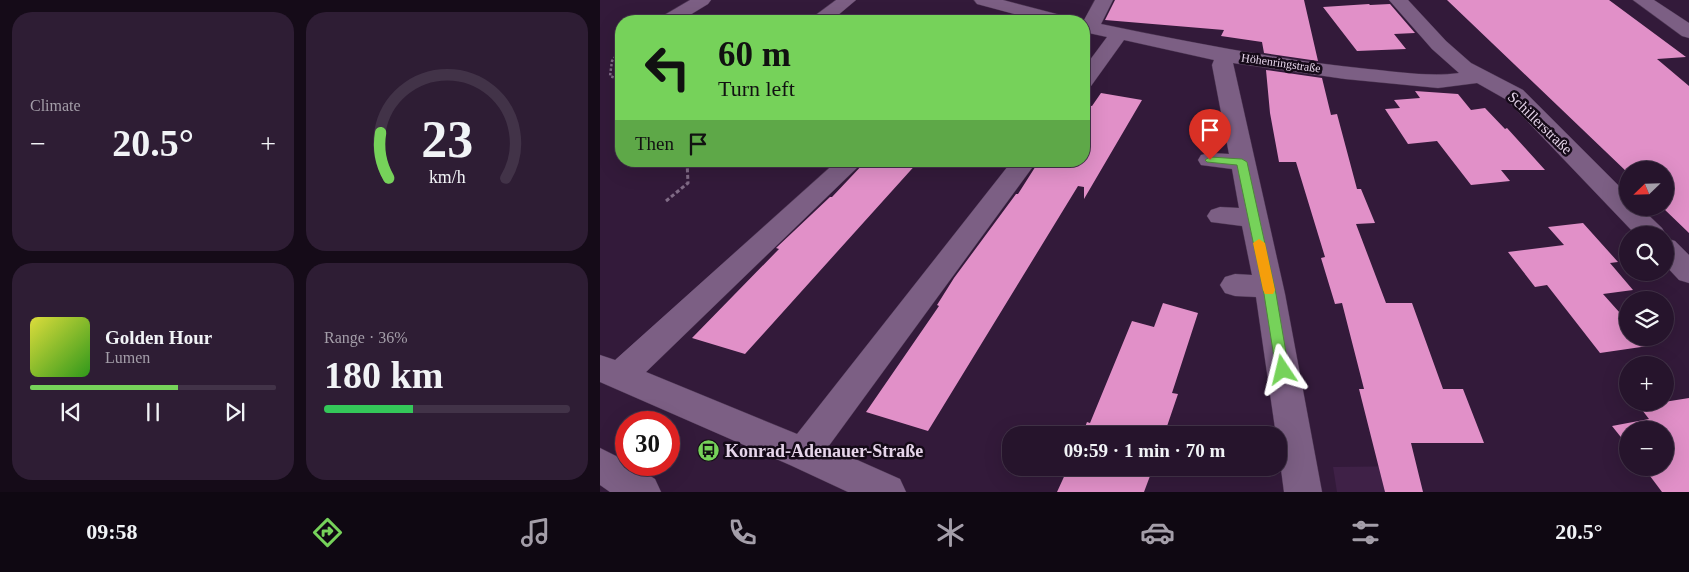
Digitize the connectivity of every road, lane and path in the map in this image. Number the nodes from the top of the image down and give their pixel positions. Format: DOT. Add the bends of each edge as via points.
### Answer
graph roads {
  1 [pos="702,0"];
  2 [pos="847,0"];
  3 [pos="983,0"];
  4 [pos="1104,0"];
  5 [pos="1398,0"];
  6 [pos="1642,0"];
  7 [pos="1012,8"];
  8 [pos="678,15"];
  9 [pos="828,15"];
  10 [pos="1003,15"];
  11 [pos="1038,15"];
  12 [pos="1090,21"];
  13 [pos="1090,28"];
  14 [pos="1689,32"];
  15 [pos="1120,34"];
  16 [pos="615,53"];
  17 [pos="1226,56"];
  18 [pos="1090,74"];
  19 [pos="1479,76"];
  20 [pos="615,78"];
  21 [pos="1210,160"];
  22 [pos="1242,162"];
  23 [pos="687,167"];
  24 [pos="845,167"];
  25 [pos="1020,167"];
  26 [pos="666,201"];
  27 [pos="1220,216"];
  28 [pos="1254,218"];
  29 [pos="1643,226"];
  30 [pos="1674,257"];
  31 [pos="1689,273"];
  32 [pos="1235,285"];
  33 [pos="1268,287"];
  34 [pos="609,372"];
  35 [pos="803,453"];
  36 [pos="600,465"];
  37 [pos="642,492"];
  38 [pos="887,492"];
  39 [pos="1303,492"];
  1 -- 8 [label="street"];
  2 -- 9 [label="street"];
  3 -- 7 [label="street"];
  4 -- 12 [label="street"];
  5 -- 19 [label="street, Schillerstraße" via="1439,45"];
  6 -- 14 [label="street"];
  7 -- 10 [label="street"];
  7 -- 11 [label="street"];
  13 -- 15 [label="street, Höhenringstraße"];
  15 -- 17 [label="street, Höhenringstraße"];
  15 -- 18 [label="street"];
  16 -- 20 [label="path" via="610,64 610,76"];
  17 -- 19 [label="street, Höhenringstraße" via="1438,82"];
  17 -- 22 [label="street" via="1222,65"];
  19 -- 29 [label="street, Schillerstraße" via="1515,96"];
  21 -- 22 [label="street"];
  22 -- 28 [label="street"];
  23 -- 26 [label="path" via="688,183"];
  24 -- 34 [label="street"];
  25 -- 35 [label="street"];
  27 -- 28 [label="street"];
  28 -- 33 [label="street"];
  30 -- 31 [label="street"];
  32 -- 33 [label="street"];
  33 -- 39 [label="street"];
  34 -- 35 [label="street"];
  35 -- 38 [label="street"];
  36 -- 37 [label="street"];
}
